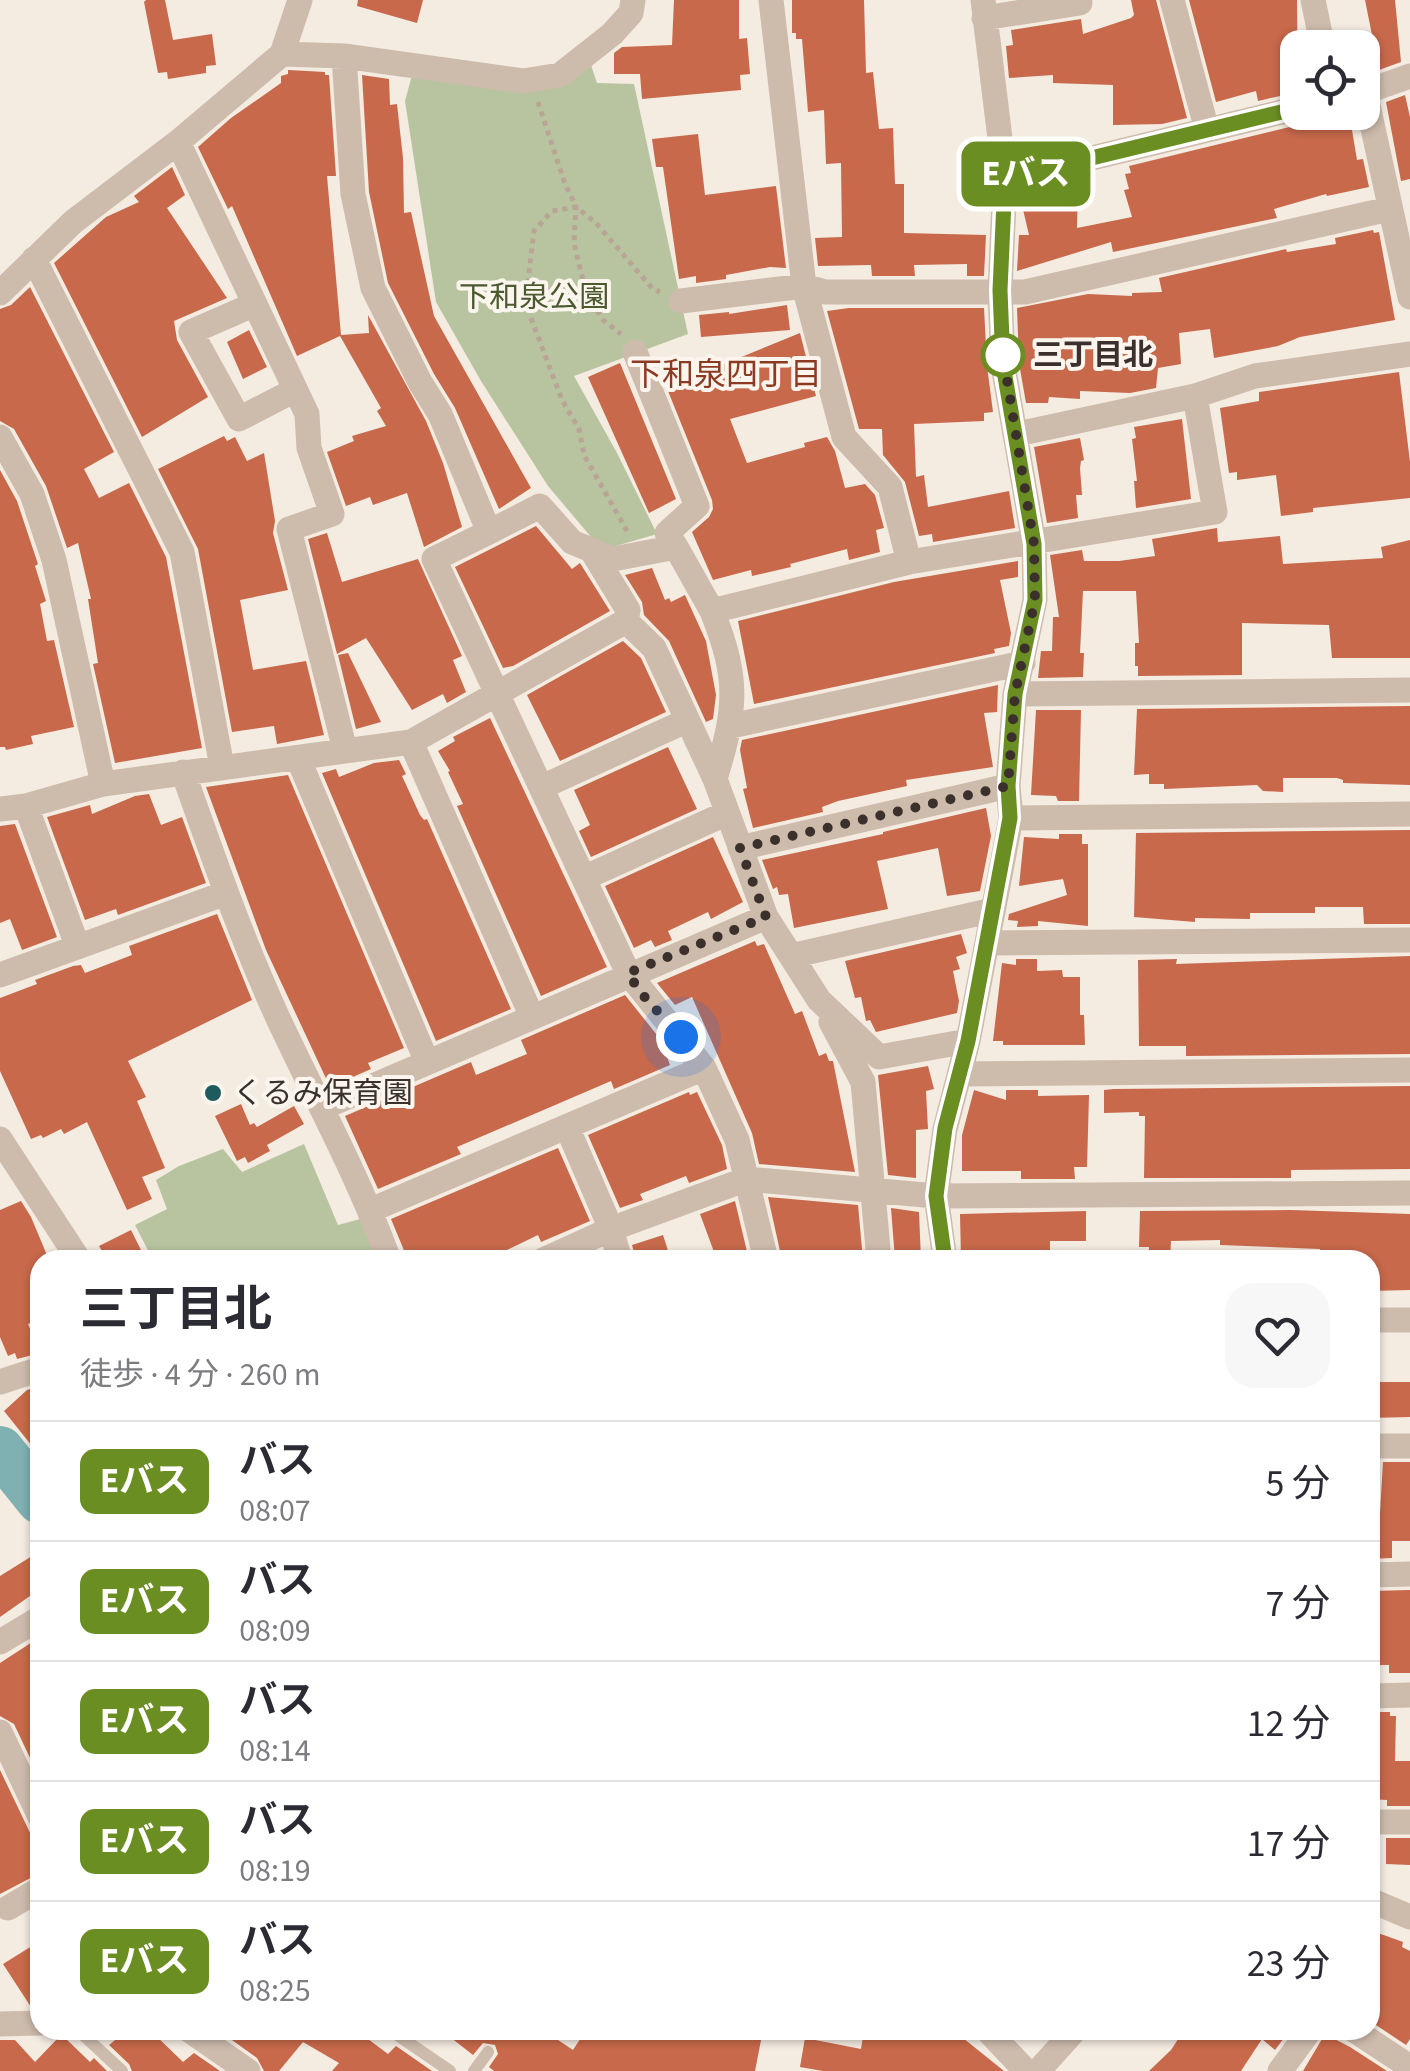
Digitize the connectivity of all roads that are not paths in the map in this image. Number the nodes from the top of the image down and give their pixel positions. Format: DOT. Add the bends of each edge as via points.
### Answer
graph roads {
  1 [pos="300,0"];
  2 [pos="633,0"];
  3 [pos="771,0"];
  4 [pos="1172,0"];
  5 [pos="1313,0"];
  6 [pos="1080,3"];
  7 [pos="984,9"];
  8 [pos="1319,30"];
  9 [pos="282,54"];
  10 [pos="344,56"];
  11 [pos="1410,76"];
  12 [pos="1380,86"];
  13 [pos="1280,112"];
  14 [pos="1207,130"];
  15 [pos="1372,130"];
  16 [pos="178,142"];
  17 [pos="1005,179"];
  18 [pos="1390,209"];
  19 [pos="34,259"];
  20 [pos="804,286"];
  21 [pos="1000,290"];
  22 [pos="0,293"];
  23 [pos="1410,296"];
  24 [pos="681,301"];
  25 [pos="255,304"];
  26 [pos="635,352"];
  27 [pos="1410,354"];
  28 [pos="296,390"];
  29 [pos="1195,396"];
  30 [pos="1016,434"];
  31 [pos="0,438"];
  32 [pos="489,532"];
  33 [pos="1034,544"];
  34 [pos="676,547"];
  35 [pos="592,550"];
  36 [pos="909,562"];
  37 [pos="712,611"];
  38 [pos="626,621"];
  39 [pos="1023,663"];
  40 [pos="1410,690"];
  41 [pos="498,692"];
  42 [pos="1015,694"];
  43 [pos="686,722"];
  44 [pos="731,726"];
  45 [pos="411,742"];
  46 [pos="344,750"];
  47 [pos="298,758"];
  48 [pos="222,766"];
  49 [pos="183,772"];
  50 [pos="715,779"];
  51 [pos="103,784"];
  52 [pos="1008,786"];
  53 [pos="542,787"];
  54 [pos="13,808"];
  55 [pos="728,813"];
  56 [pos="1410,814"];
  57 [pos="1010,818"];
  58 [pos="740,848"];
  59 [pos="584,878"];
  60 [pos="226,892"];
  61 [pos="993,910"];
  62 [pos="766,917"];
  63 [pos="1410,940"];
  64 [pos="988,943"];
  65 [pos="77,944"];
  66 [pos="791,956"];
  67 [pos="628,973"];
  68 [pos="0,974"];
  69 [pos="819,1000"];
  70 [pos="532,1017"];
  71 [pos="968,1041"];
  72 [pos="428,1062"];
  73 [pos="704,1068"];
  74 [pos="1410,1070"];
  75 [pos="961,1074"];
  76 [pos="324,1107"];
  77 [pos="567,1126"];
  78 [pos="0,1139"];
  79 [pos="746,1179"];
  80 [pos="874,1190"];
  81 [pos="1410,1194"];
  82 [pos="936,1196"];
  83 [pos="371,1210"];
  84 [pos="611,1229"];
  85 [pos="73,1250"];
  86 [pos="386,1250"];
  87 [pos="565,1250"];
  88 [pos="617,1250"];
  89 [pos="764,1250"];
  90 [pos="878,1250"];
  91 [pos="943,1250"];
  92 [pos="1380,1320"];
  93 [pos="1410,1320"];
  94 [pos="30,1372"];
  95 [pos="0,1382"];
  96 [pos="1380,1446"];
  97 [pos="1410,1446"];
  98 [pos="1380,1574"];
  99 [pos="1410,1574"];
  100 [pos="30,1624"];
  101 [pos="0,1642"];
  102 [pos="1410,1695"];
  103 [pos="1380,1696"];
  104 [pos="0,1732"];
  105 [pos="30,1796"];
  106 [pos="1380,1822"];
  107 [pos="1410,1822"];
  108 [pos="30,1896"];
  109 [pos="8,1908"];
  110 [pos="1380,1909"];
  111 [pos="1410,1916"];
  112 [pos="30,2023"];
  113 [pos="0,2024"];
  114 [pos="89,2040"];
  115 [pos="203,2040"];
  116 [pos="405,2040"];
  117 [pos="996,2040"];
  118 [pos="1066,2040"];
  119 [pos="1303,2040"];
  120 [pos="1369,2040"];
  121 [pos="488,2052"];
  122 [pos="1410,2067"];
  123 [pos="122,2071"];
  124 [pos="248,2071"];
  125 [pos="450,2071"];
  126 [pos="474,2071"];
  127 [pos="1026,2071"];
  128 [pos="1038,2071"];
  129 [pos="1280,2071"];
  1 -- 9 [label="street"];
  2 -- 10 [label="street" via="631,14 612,34 560,76 524,81"];
  3 -- 20 [label="street"];
  4 -- 14 [label="street"];
  5 -- 8 [label="street"];
  6 -- 7 [label="street"];
  7 -- 17 [label="street"];
  9 -- 10 [label="street"];
  9 -- 16 [label="street"];
  10 -- 32 [label="street" via="353,194 373,288 440,414"];
  11 -- 12 [label="street"];
  13 -- 14 [label="street"];
  14 -- 17 [label="street"];
  15 -- 18 [label="street"];
  16 -- 19 [label="street"];
  16 -- 25 [label="street"];
  17 -- 21 [label="street"];
  18 -- 21 [label="street" via="1025,292"];
  18 -- 23 [label="street"];
  19 -- 22 [label="street"];
  19 -- 48 [label="street" via="182,552"];
  20 -- 21 [label="street" via="825,292"];
  20 -- 24 [label="street"];
  20 -- 36 [label="street" via="844,438 890,487"];
  21 -- 30 [label="street" via="1003,365"];
  25 -- 28 [label="street"];
  25 -- 28 [label="street" via="191,332 239,419"];
  26 -- 34 [label="street" via="697,506 667,533"];
  27 -- 29 [label="street" via="1255,376"];
  28 -- 46 [label="street" via="332,514 289,529"];
  29 -- 30 [label="street"];
  29 -- 33 [label="street" via="1215,512"];
  30 -- 33 [label="street"];
  31 -- 51 [label="street" via="32,494 54,560"];
  32 -- 35 [label="street" via="540,506 572,542"];
  32 -- 41 [label="street" via="434,559"];
  33 -- 36 [label="street"];
  33 -- 39 [label="street" via="1035,600"];
  34 -- 35 [label="street" via="614,559"];
  34 -- 37 [label="street"];
  35 -- 38 [label="street" via="628,610"];
  36 -- 37 [label="street"];
  37 -- 44 [label="street" via="735,696"];
  38 -- 41 [label="street"];
  38 -- 43 [label="street" via="654,648"];
  39 -- 42 [label="street"];
  39 -- 44 [label="street"];
  40 -- 42 [label="street"];
  41 -- 45 [label="street"];
  41 -- 53 [label="street"];
  42 -- 52 [label="street"];
  43 -- 50 [label="street"];
  43 -- 53 [label="street"];
  44 -- 50 [label="street"];
  45 -- 46 [label="street"];
  45 -- 70 [label="street"];
  46 -- 47 [label="street"];
  47 -- 48 [label="street"];
  47 -- 72 [label="street"];
  48 -- 49 [label="street"];
  49 -- 51 [label="street"];
  49 -- 60 [label="street"];
  50 -- 55 [label="street"];
  51 -- 54 [label="street"];
  52 -- 57 [label="street"];
  52 -- 58 [label="street"];
  53 -- 59 [label="street"];
  54 -- 65 [label="street"];
  55 -- 58 [label="street"];
  55 -- 59 [label="street"];
  56 -- 57 [label="street"];
  57 -- 61 [label="street"];
  58 -- 62 [label="street"];
  59 -- 67 [label="street"];
  60 -- 65 [label="street"];
  60 -- 76 [label="street"];
  61 -- 64 [label="street"];
  61 -- 66 [label="street"];
  62 -- 66 [label="street"];
  62 -- 67 [label="street"];
  63 -- 64 [label="street"];
  64 -- 71 [label="street"];
  65 -- 68 [label="street"];
  66 -- 69 [label="street"];
  67 -- 70 [label="street"];
  67 -- 73 [label="street"];
  69 -- 71 [label="street" via="879,1057"];
  69 -- 80 [label="street" via="863,1082"];
  70 -- 72 [label="street"];
  71 -- 75 [label="street"];
  72 -- 76 [label="street"];
  73 -- 77 [label="street"];
  73 -- 79 [label="street" via="737,1140"];
  74 -- 75 [label="street"];
  75 -- 82 [label="street"];
  76 -- 83 [label="street"];
  77 -- 83 [label="street"];
  77 -- 84 [label="street"];
  78 -- 85 [label="street"];
  79 -- 80 [label="street"];
  79 -- 84 [label="street"];
  79 -- 89 [label="street"];
  80 -- 82 [label="street"];
  80 -- 90 [label="street"];
  81 -- 82 [label="street"];
  82 -- 91 [label="street"];
  83 -- 86 [label="street"];
  84 -- 87 [label="street"];
  84 -- 88 [label="street"];
  92 -- 93 [label="street"];
  94 -- 95 [label="street"];
  96 -- 97 [label="street"];
  98 -- 99 [label="street"];
  100 -- 101 [label="street"];
  102 -- 103 [label="street"];
  104 -- 105 [label="street"];
  106 -- 107 [label="street"];
  108 -- 109 [label="street"];
  110 -- 111 [label="street"];
  112 -- 113 [label="street"];
  114 -- 123 [label="lane"];
  115 -- 124 [label="street"];
  116 -- 125 [label="lane"];
  117 -- 127 [label="street"];
  118 -- 128 [label="street"];
  119 -- 129 [label="street"];
  120 -- 122 [label="street"];
  121 -- 126 [label="lane"];
}
